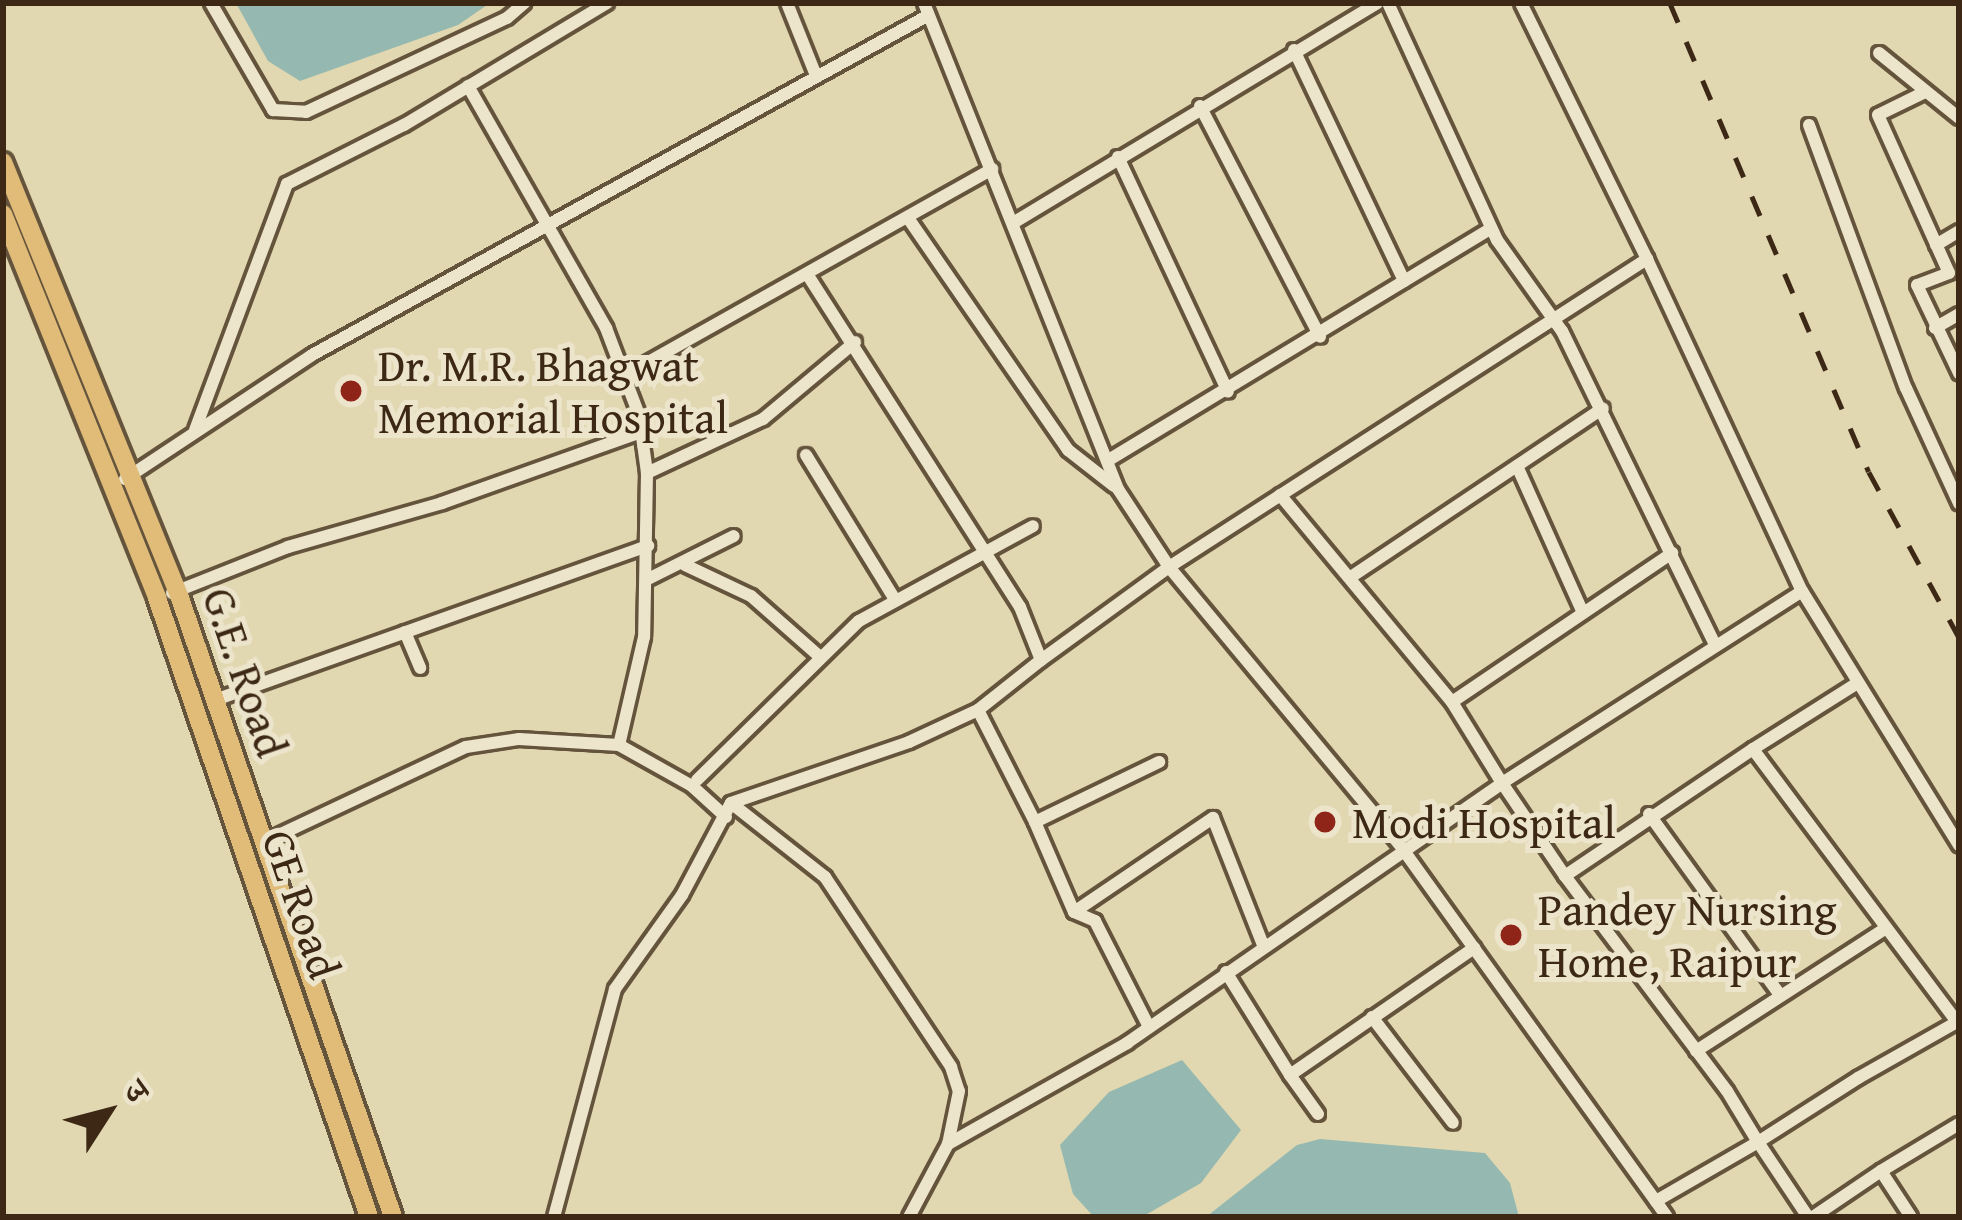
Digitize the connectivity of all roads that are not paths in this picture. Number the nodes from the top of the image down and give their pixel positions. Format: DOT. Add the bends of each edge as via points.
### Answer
graph roads {
  1 [pos="211,3"];
  2 [pos="524,3"];
  3 [pos="607,3"];
  4 [pos="787,3"];
  5 [pos="1377,3"];
  6 [pos="1388,3"];
  7 [pos="1522,3"];
  8 [pos="926,9"];
  9 [pos="1294,50"];
  10 [pos="1879,53"];
  11 [pos="815,73"];
  12 [pos="468,86"];
  13 [pos="1925,92"];
  14 [pos="1200,106"];
  15 [pos="1959,118"];
  16 [pos="1809,125"];
  17 [pos="1118,157"];
  18 [pos="3,162"];
  19 [pos="992,169"];
  20 [pos="3,214"];
  21 [pos="908,218"];
  22 [pos="1013,223"];
  23 [pos="544,226"];
  24 [pos="1491,228"];
  25 [pos="1959,231"];
  26 [pos="1936,245"];
  27 [pos="1647,259"];
  28 [pos="808,275"];
  29 [pos="1404,281"];
  30 [pos="1959,314"];
  31 [pos="1552,316"];
  32 [pos="1935,328"];
  33 [pos="1320,337"];
  34 [pos="855,342"];
  35 [pos="1959,373"];
  36 [pos="627,374"];
  37 [pos="1228,392"];
  38 [pos="1603,408"];
  39 [pos="195,430"];
  40 [pos="641,432"];
  41 [pos="806,455"];
  42 [pos="1107,460"];
  43 [pos="1517,466"];
  44 [pos="647,473"];
  45 [pos="131,475"];
  46 [pos="114,487"];
  47 [pos="1118,489"];
  48 [pos="1280,495"];
  49 [pos="1959,503"];
  50 [pos="1033,526"];
  51 [pos="734,536"];
  52 [pos="648,547"];
  53 [pos="985,551"];
  54 [pos="1672,554"];
  55 [pos="686,565"];
  56 [pos="1169,567"];
  57 [pos="1351,577"];
  58 [pos="646,580"];
  59 [pos="177,591"];
  60 [pos="1802,591"];
  61 [pos="157,598"];
  62 [pos="894,598"];
  63 [pos="1583,613"];
  64 [pos="405,632"];
  65 [pos="1715,645"];
  66 [pos="819,656"];
  67 [pos="1041,660"];
  68 [pos="420,668"];
  69 [pos="1856,684"];
  70 [pos="215,700"];
  71 [pos="1452,701"];
  72 [pos="978,710"];
  73 [pos="619,746"];
  74 [pos="1753,749"];
  75 [pos="1159,762"];
  76 [pos="697,780"];
  77 [pos="1502,784"];
  78 [pos="731,803"];
  79 [pos="745,813"];
  80 [pos="1649,814"];
  81 [pos="722,817"];
  82 [pos="1035,821"];
  83 [pos="263,842"];
  84 [pos="1959,845"];
  85 [pos="1402,848"];
  86 [pos="1565,876"];
  87 [pos="1074,912"];
  88 [pos="1883,931"];
  89 [pos="1263,945"];
  90 [pos="1474,948"];
  91 [pos="1226,972"];
  92 [pos="1780,995"];
  93 [pos="1372,1017"];
  94 [pos="1958,1022"];
  95 [pos="1149,1027"];
  96 [pos="1696,1051"];
  97 [pos="1290,1075"];
  98 [pos="1318,1114"];
  99 [pos="1454,1123"];
  100 [pos="1956,1130"];
  101 [pos="1758,1142"];
  102 [pos="948,1144"];
  103 [pos="1880,1171"];
  104 [pos="1656,1201"];
  105 [pos="913,1210"];
  106 [pos="368,1217"];
  107 [pos="393,1217"];
  108 [pos="554,1217"];
  109 [pos="928,1217"];
  110 [pos="1667,1217"];
  111 [pos="1810,1217"];
  112 [pos="1911,1217"];
  1 -- 2 [label="street" via="273,110 306,112"];
  3 -- 12 [label="street"];
  4 -- 11 [label="street"];
  5 -- 9 [label="street"];
  6 -- 24 [label="street"];
  7 -- 27 [label="street"];
  8 -- 11 [label="street"];
  8 -- 19 [label="street"];
  9 -- 14 [label="street"];
  9 -- 29 [label="street"];
  10 -- 13 [label="street"];
  11 -- 23 [label="street"];
  12 -- 23 [label="street"];
  12 -- 39 [label="street" via="287,184"];
  13 -- 15 [label="street"];
  13 -- 26 [label="street" via="1878,116"];
  14 -- 17 [label="street"];
  14 -- 33 [label="street"];
  16 -- 49 [label="street" via="1906,388"];
  17 -- 22 [label="street"];
  17 -- 37 [label="street"];
  18 -- 45 [label="main road, G.E. Road"];
  19 -- 21 [label="street"];
  19 -- 22 [label="street"];
  20 -- 46 [label="main road, GE Road"];
  21 -- 28 [label="street"];
  21 -- 47 [label="street" via="1068,450"];
  22 -- 42 [label="street"];
  23 -- 36 [label="street"];
  23 -- 39 [label="street"];
  24 -- 29 [label="street"];
  24 -- 31 [label="street"];
  25 -- 26 [label="street"];
  26 -- 32 [label="street" via="1949,273 1917,285"];
  27 -- 31 [label="street"];
  27 -- 60 [label="street"];
  28 -- 34 [label="street"];
  28 -- 36 [label="street"];
  29 -- 33 [label="street"];
  30 -- 32 [label="street"];
  31 -- 38 [label="street"];
  31 -- 48 [label="street"];
  32 -- 35 [label="street"];
  33 -- 37 [label="street"];
  34 -- 44 [label="street" via="763,419"];
  34 -- 53 [label="street"];
  36 -- 40 [label="street"];
  37 -- 42 [label="street"];
  38 -- 43 [label="street"];
  38 -- 54 [label="street"];
  39 -- 45 [label="street"];
  40 -- 44 [label="street"];
  40 -- 59 [label="street"];
  41 -- 62 [label="street"];
  42 -- 47 [label="street"];
  43 -- 57 [label="street"];
  43 -- 63 [label="street"];
  44 -- 52 [label="street"];
  45 -- 46 [label="street"];
  45 -- 59 [label="main road, G.E. Road"];
  46 -- 61 [label="main road, GE Road"];
  47 -- 56 [label="street"];
  48 -- 56 [label="street"];
  48 -- 57 [label="street"];
  50 -- 53 [label="street"];
  51 -- 55 [label="street"];
  52 -- 58 [label="street"];
  52 -- 64 [label="street"];
  53 -- 62 [label="street"];
  53 -- 67 [label="street"];
  54 -- 63 [label="street"];
  54 -- 65 [label="street"];
  55 -- 58 [label="street"];
  55 -- 66 [label="street" via="751,596"];
  56 -- 67 [label="street"];
  56 -- 85 [label="street"];
  57 -- 71 [label="street"];
  58 -- 73 [label="street" via="636,696"];
  59 -- 61 [label="street"];
  59 -- 70 [label="main road, G.E. Road"];
  60 -- 65 [label="street"];
  60 -- 69 [label="street"];
  61 -- 106 [label="main road, GE Road"];
  62 -- 66 [label="street"];
  63 -- 71 [label="street"];
  64 -- 68 [label="street"];
  64 -- 70 [label="street"];
  65 -- 77 [label="street"];
  66 -- 76 [label="street"];
  67 -- 72 [label="street"];
  69 -- 74 [label="street"];
  69 -- 84 [label="street"];
  70 -- 83 [label="main road, G.E. Road"];
  71 -- 77 [label="street"];
  72 -- 78 [label="street"];
  72 -- 82 [label="street"];
  73 -- 81 [label="street" via="692,786"];
  73 -- 83 [label="street" via="519,739 466,747"];
  74 -- 80 [label="street"];
  74 -- 88 [label="street"];
  75 -- 82 [label="street"];
  77 -- 85 [label="street"];
  77 -- 86 [label="street"];
  78 -- 79 [label="street"];
  78 -- 81 [label="street"];
  79 -- 81 [label="street"];
  79 -- 102 [label="street" via="825,877 951,1067 959,1091"];
  80 -- 86 [label="street"];
  80 -- 92 [label="street"];
  81 -- 108 [label="street" via="682,895 616,989"];
  82 -- 87 [label="street"];
  83 -- 107 [label="main road, G.E. Road"];
  85 -- 89 [label="street"];
  85 -- 90 [label="street"];
  86 -- 96 [label="street"];
  87 -- 89 [label="street" via="1213,818"];
  87 -- 95 [label="street" via="1095,921"];
  88 -- 92 [label="street"];
  88 -- 94 [label="street"];
  89 -- 91 [label="street"];
  90 -- 93 [label="street"];
  90 -- 104 [label="street"];
  91 -- 95 [label="street"];
  91 -- 97 [label="street"];
  92 -- 96 [label="street"];
  93 -- 97 [label="street"];
  93 -- 99 [label="street"];
  94 -- 101 [label="street"];
  95 -- 102 [label="street"];
  96 -- 101 [label="street"];
  97 -- 98 [label="street"];
  100 -- 103 [label="street"];
  101 -- 104 [label="street"];
  101 -- 111 [label="street"];
  102 -- 105 [label="street"];
  103 -- 111 [label="street"];
  103 -- 112 [label="street"];
  104 -- 110 [label="street"];
  105 -- 109 [label="street"];
}
